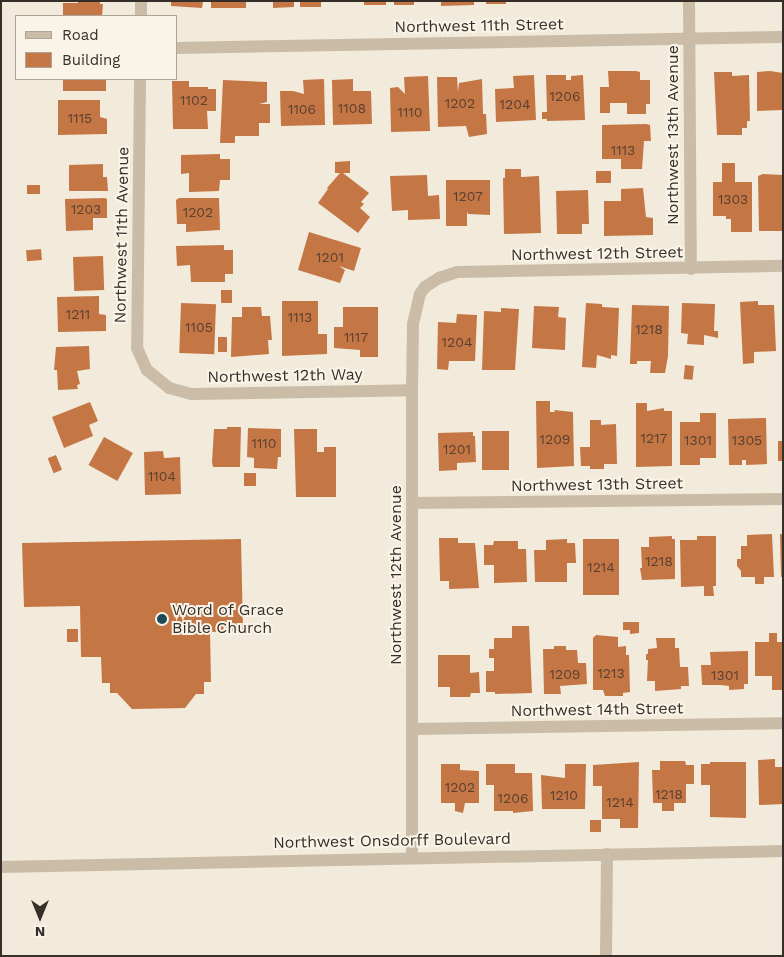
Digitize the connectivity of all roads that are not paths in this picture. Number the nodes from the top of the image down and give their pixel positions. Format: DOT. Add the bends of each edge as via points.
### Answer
graph roads {
  1 [pos="141,1"];
  2 [pos="689,1"];
  3 [pos="141,15"];
  4 [pos="783,37"];
  5 [pos="689,39"];
  6 [pos="178,48"];
  7 [pos="140,80"];
  8 [pos="783,266"];
  9 [pos="691,269"];
  10 [pos="420,294"];
  11 [pos="160,383"];
  12 [pos="412,390"];
  13 [pos="783,499"];
  14 [pos="412,503"];
  15 [pos="783,723"];
  16 [pos="412,729"];
  17 [pos="783,851"];
  18 [pos="607,854"];
  19 [pos="412,857"];
  20 [pos="1,867"];
  21 [pos="606,956"];
  1 -- 3 [label="street"];
  2 -- 5 [label="street, Northwest 13th Avenue"];
  4 -- 5 [label="street, Northwest 11th Street"];
  5 -- 6 [label="street, Northwest 11th Street"];
  5 -- 9 [label="street, Northwest 13th Avenue"];
  7 -- 11 [label="street, Northwest 11th Avenue" via="137,348 142,363"];
  8 -- 9 [label="street, Northwest 12th Street"];
  9 -- 10 [label="street, Northwest 12th Street" via="458,272 439,278"];
  10 -- 12 [label="street, Northwest 12th Avenue" via="414,324"];
  11 -- 12 [label="street, Northwest 12th Way" via="180,393 192,394"];
  12 -- 14 [label="street, Northwest 12th Avenue"];
  13 -- 14 [label="street, Northwest 13th Street"];
  14 -- 16 [label="street, Northwest 12th Avenue"];
  15 -- 16 [label="street, Northwest 14th Street"];
  16 -- 19 [label="street, Northwest 12th Avenue"];
  17 -- 18 [label="street, Northwest Onsdorff Boulevard"];
  18 -- 19 [label="street, Northwest Onsdorff Boulevard"];
  18 -- 21 [label="street"];
  19 -- 20 [label="street, Northwest Onsdorff Boulevard"];
}
